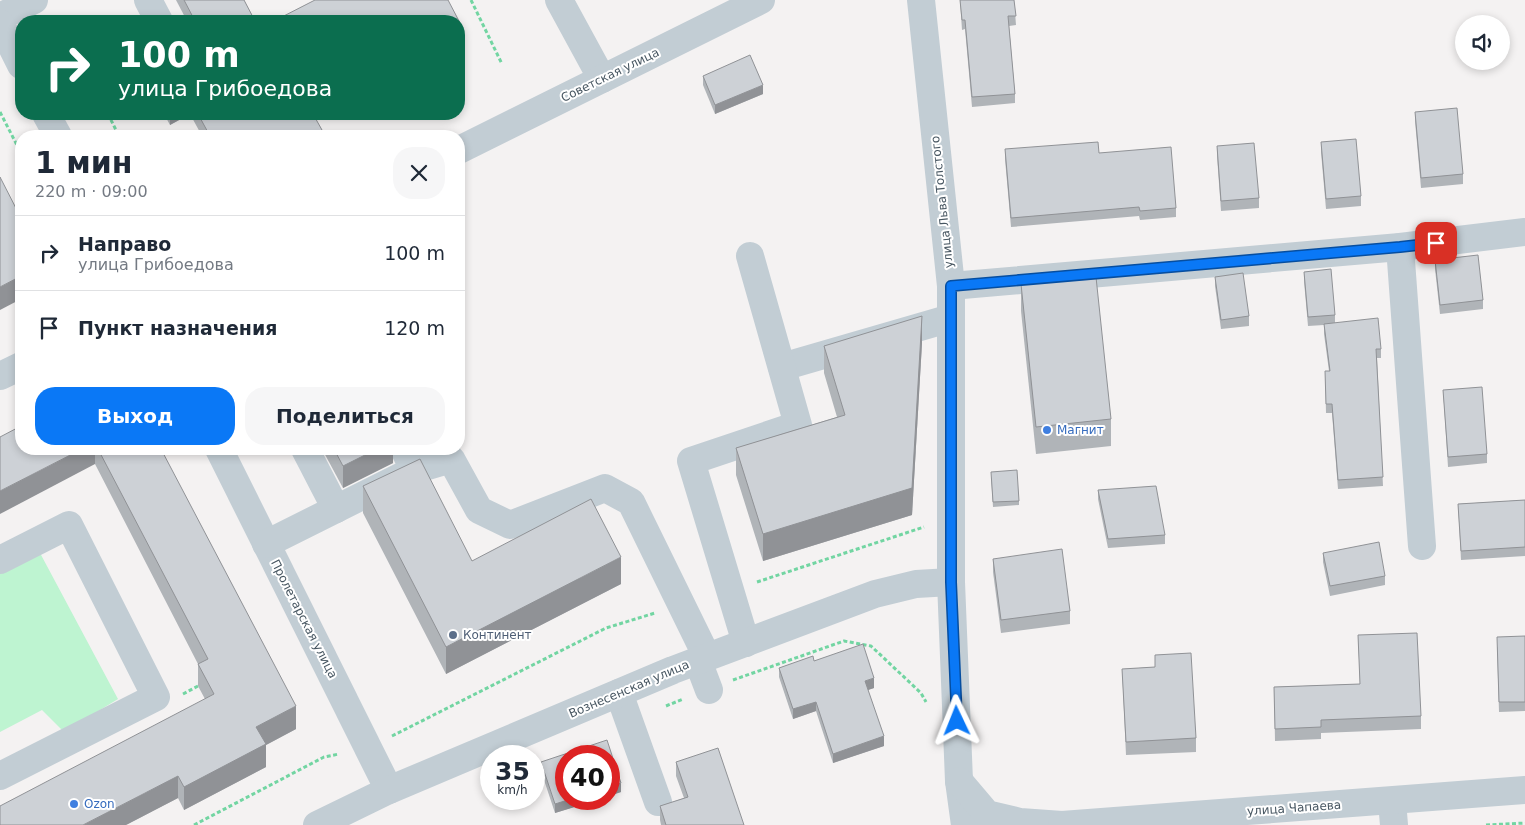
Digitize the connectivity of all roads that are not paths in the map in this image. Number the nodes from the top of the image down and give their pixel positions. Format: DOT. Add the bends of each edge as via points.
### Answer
graph roads {
  1 [pos="34,0"];
  2 [pos="148,0"];
  3 [pos="559,0"];
  4 [pos="761,0"];
  5 [pos="921,0"];
  6 [pos="156,15"];
  7 [pos="0,17"];
  8 [pos="0,23"];
  9 [pos="15,53"];
  10 [pos="602,79"];
  11 [pos="465,147"];
  12 [pos="1525,232"];
  13 [pos="1400,247"];
  14 [pos="750,256"];
  15 [pos="951,286"];
  16 [pos="951,318"];
  17 [pos="782,368"];
  18 [pos="15,369"];
  19 [pos="0,376"];
  20 [pos="221,455"];
  21 [pos="309,455"];
  22 [pos="409,459"];
  23 [pos="336,509"];
  24 [pos="266,544"];
  25 [pos="1422,546"];
  26 [pos="0,560"];
  27 [pos="951,582"];
  28 [pos="746,643"];
  29 [pos="703,659"];
  30 [pos="717,687"];
  31 [pos="619,693"];
  32 [pos="0,776"];
  33 [pos="960,780"];
  34 [pos="389,790"];
  35 [pos="1525,790"];
  36 [pos="658,802"];
  37 [pos="1393,813"];
  38 [pos="317,825"];
  39 [pos="965,825"];
  40 [pos="1062,825"];
  1 -- 7 [label="street"];
  2 -- 6 [label="street"];
  3 -- 10 [label="street"];
  4 -- 10 [label="street, Советская улица"];
  5 -- 15 [label="street, улица Льва Толстого"];
  8 -- 9 [label="street"];
  10 -- 11 [label="street, Советская улица"];
  12 -- 13 [label="street"];
  13 -- 15 [label="street"];
  13 -- 25 [label="street"];
  14 -- 17 [label="street"];
  15 -- 16 [label="street, улица Льва Толстого"];
  16 -- 17 [label="street"];
  16 -- 27 [label="street, улица Льва Толстого"];
  17 -- 28 [label="street" via="798,425 691,461"];
  18 -- 19 [label="street"];
  20 -- 24 [label="street, Пролетарская улица"];
  21 -- 23 [label="street"];
  22 -- 23 [label="street"];
  22 -- 29 [label="street" via="451,459 479,510 510,525 605,488 631,502 681,605"];
  23 -- 24 [label="street"];
  24 -- 34 [label="street, Пролетарская улица"];
  26 -- 32 [label="street" via="69,525 156,697"];
  27 -- 28 [label="street, Вознесенская улица" via="916,584 875,594"];
  27 -- 33 [label="street, улица Льва Толстого"];
  28 -- 29 [label="street, Вознесенская улица"];
  29 -- 30 [label="street"];
  29 -- 31 [label="street, Вознесенская улица"];
  31 -- 34 [label="street, Вознесенская улица"];
  31 -- 36 [label="street"];
  33 -- 39 [label="street, улица Льва Толстого"];
  33 -- 40 [label="street, улица Чапаева" via="986,814 1020,822"];
  34 -- 38 [label="street, Вознесенская улица"];
  35 -- 37 [label="street, улица Чапаева"];
  37 -- 40 [label="street, улица Чапаева"];
}
